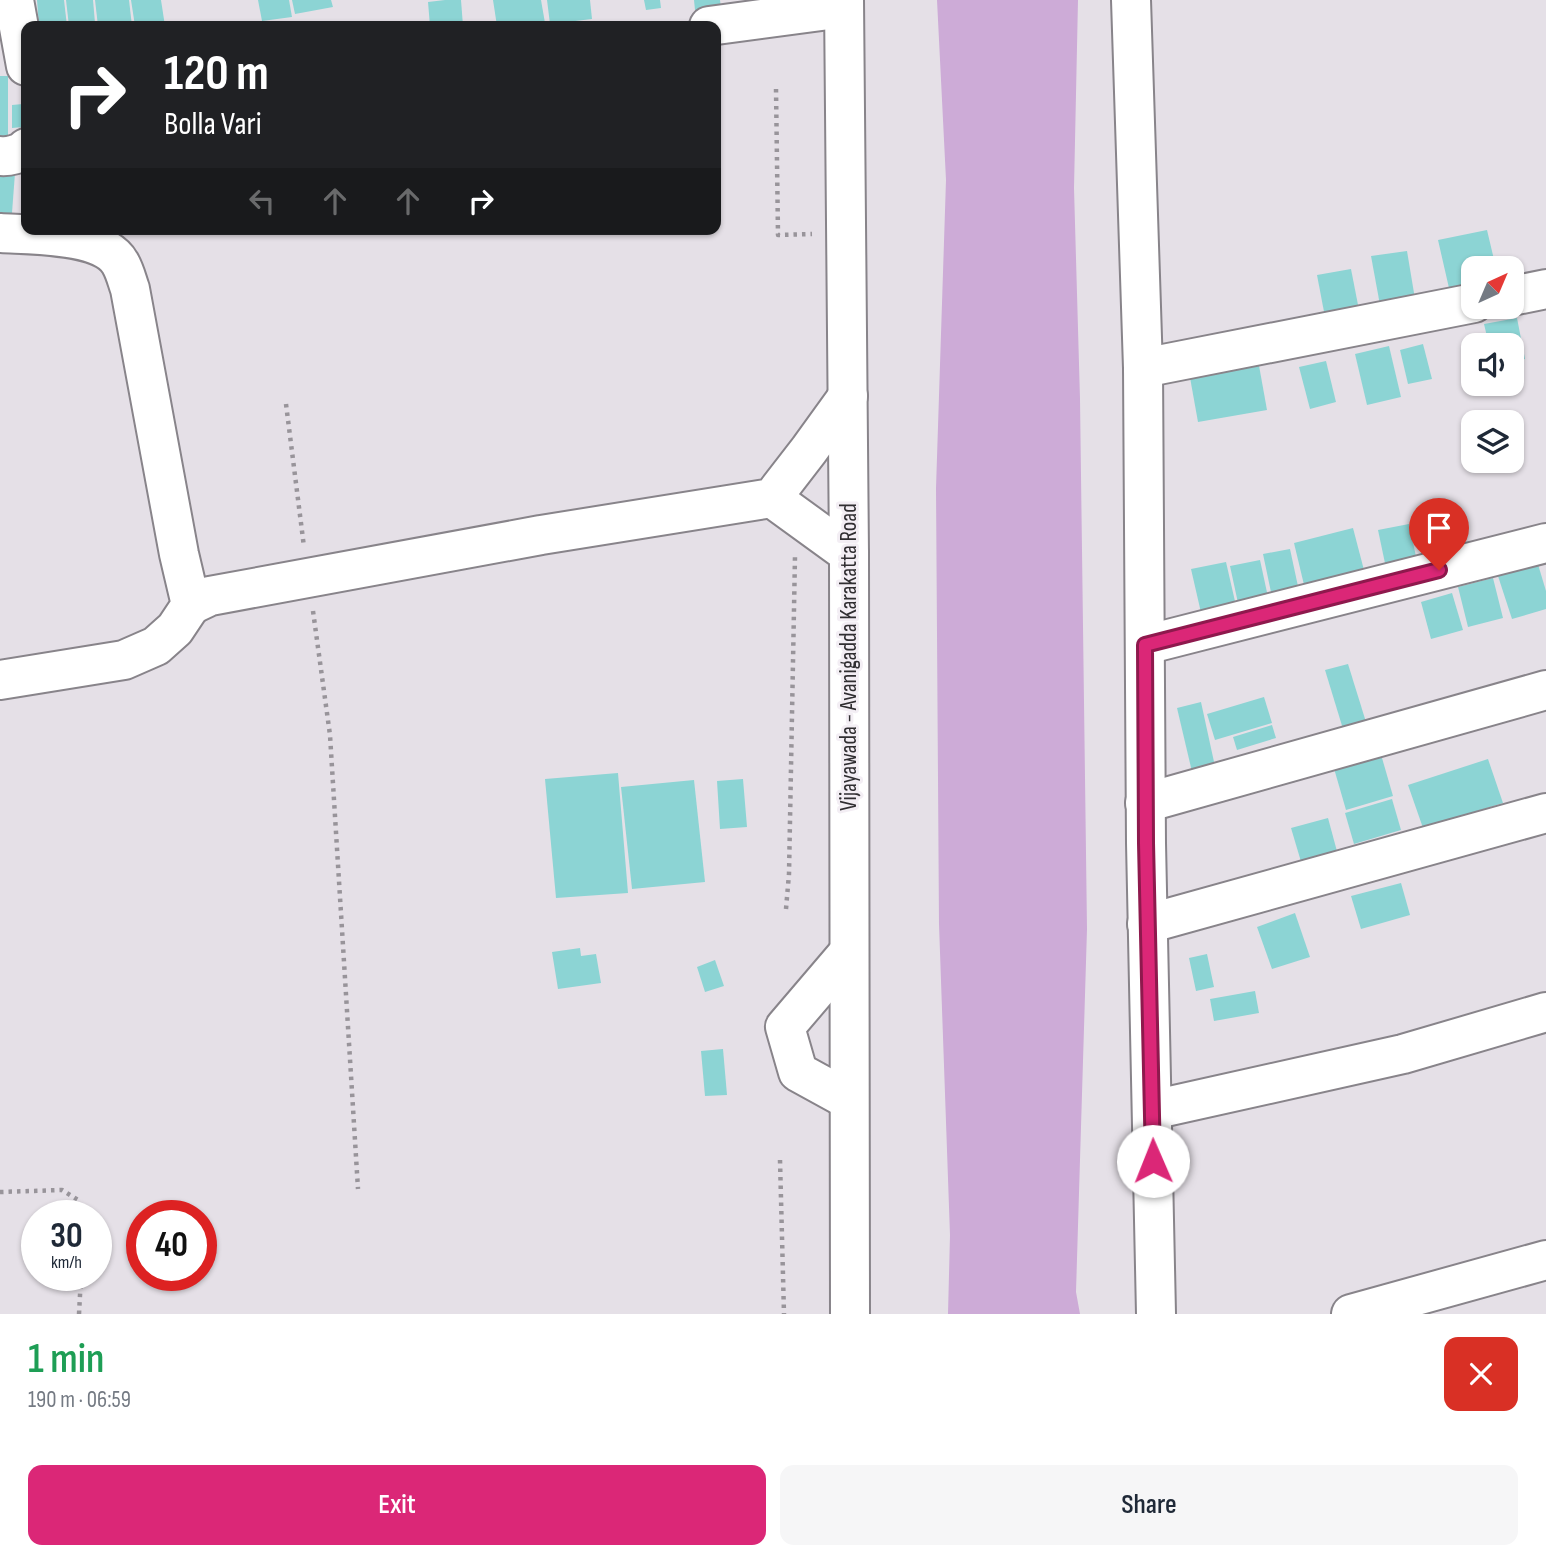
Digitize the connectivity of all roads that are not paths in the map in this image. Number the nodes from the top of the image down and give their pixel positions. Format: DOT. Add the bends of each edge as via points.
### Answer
graph roads {
  1 [pos="14,0"];
  2 [pos="1131,0"];
  3 [pos="844,4"];
  4 [pos="721,24"];
  5 [pos="21,38"];
  6 [pos="21,152"];
  7 [pos="0,156"];
  8 [pos="0,233"];
  9 [pos="21,235"];
  10 [pos="25,235"];
  11 [pos="1546,289"];
  12 [pos="1524,294"];
  13 [pos="1461,306"];
  14 [pos="1143,368"];
  15 [pos="848,396"];
  16 [pos="784,507"];
  17 [pos="1546,543"];
  18 [pos="849,554"];
  19 [pos="191,605"];
  20 [pos="1145,645"];
  21 [pos="0,680"];
  22 [pos="1546,690"];
  23 [pos="1146,803"];
  24 [pos="1546,813"];
  25 [pos="1147,924"];
  26 [pos="849,952"];
  27 [pos="1546,1012"];
  28 [pos="849,1100"];
  29 [pos="1152,1110"];
  30 [pos="1546,1260"];
  31 [pos="849,1314"];
  32 [pos="1156,1314"];
  33 [pos="1351,1314"];
  1 -- 5 [label="street"];
  2 -- 14 [label="street"];
  3 -- 4 [label="street"];
  3 -- 15 [label="street, Vijayawada - Avanigadda Karakatta Road"];
  6 -- 7 [label="street"];
  8 -- 9 [label="street"];
  10 -- 19 [label="street" via="75,239 103,247 120,261 130,289"];
  11 -- 12 [label="street"];
  13 -- 14 [label="street"];
  14 -- 20 [label="street"];
  15 -- 16 [label="street" via="809,450"];
  15 -- 18 [label="street, Vijayawada - Avanigadda Karakatta Road"];
  16 -- 18 [label="street"];
  16 -- 19 [label="street" via="541,535 210,596"];
  17 -- 20 [label="street"];
  18 -- 26 [label="street, Vijayawada - Avanigadda Karakatta Road"];
  19 -- 21 [label="street" via="156,646 124,660"];
  20 -- 23 [label="street"];
  22 -- 23 [label="street"];
  23 -- 25 [label="street"];
  24 -- 25 [label="street"];
  25 -- 29 [label="street"];
  26 -- 28 [label="street, Vijayawada - Avanigadda Karakatta Road"];
  26 -- 28 [label="street" via="785,1027 798,1072"];
  27 -- 29 [label="street" via="1403,1054"];
  28 -- 31 [label="street, Vijayawada - Avanigadda Karakatta Road"];
  29 -- 32 [label="street"];
  30 -- 33 [label="street"];
}
